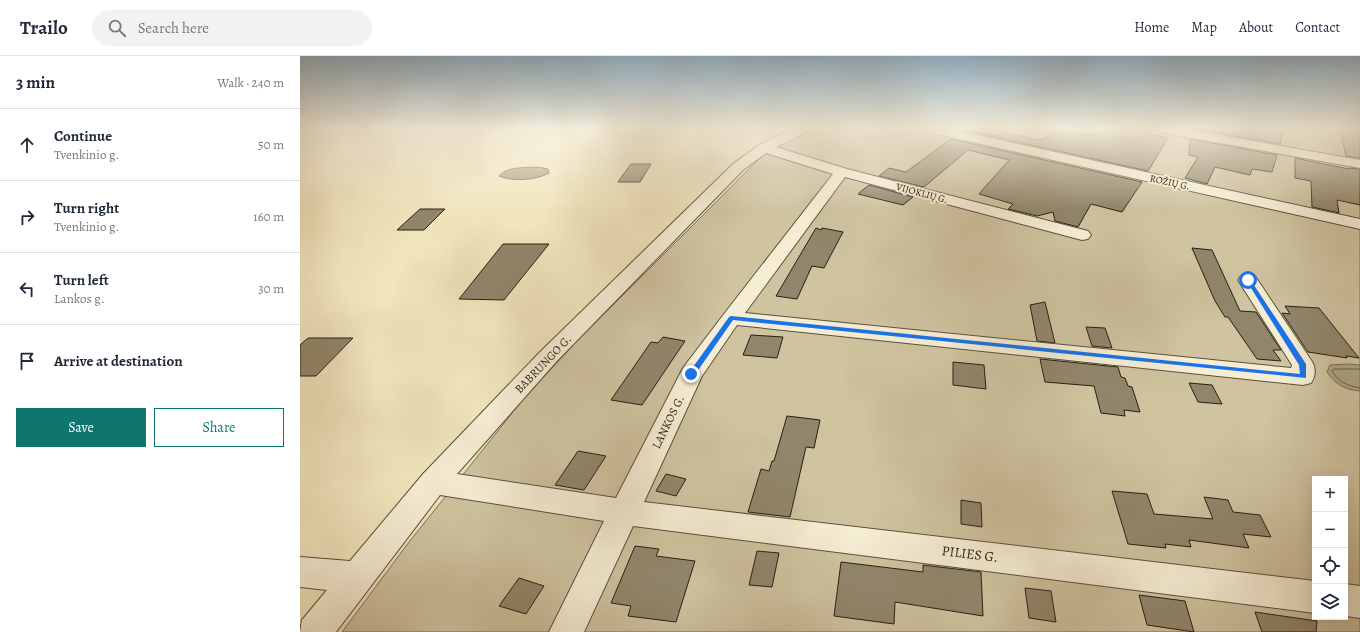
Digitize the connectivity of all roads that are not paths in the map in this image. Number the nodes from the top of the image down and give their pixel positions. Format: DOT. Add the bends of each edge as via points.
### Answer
graph roads {
  1 [pos="753,156"];
  2 [pos="790,156"];
  3 [pos="1053,156"];
  4 [pos="1315,156"];
  5 [pos="1360,164"];
  6 [pos="842,172"];
  7 [pos="1360,224"];
  8 [pos="1082,235"];
  9 [pos="1248,280"];
  10 [pos="731,318"];
  11 [pos="433,482"];
  12 [pos="625,512"];
  13 [pos="300,572"];
  14 [pos="357,577"];
  15 [pos="1312,596"];
  16 [pos="1348,600"];
  17 [pos="1360,602"];
  18 [pos="314,632"];
  19 [pos="566,632"];
  1 -- 11 [label="street, BABRUNGO G." via="738,167 548,357"];
  2 -- 6 [label="street, VIJOKLIŲ G."];
  3 -- 7 [label="street, ROŽIŲ G."];
  4 -- 5 [label="street"];
  6 -- 8 [label="street, VIJOKLIŲ G."];
  6 -- 10 [label="street, LANKOS G."];
  9 -- 10 [label="street" via="1303,364 1303,376"];
  10 -- 12 [label="street, LANKOS G." via="691,374"];
  11 -- 12 [label="street, PILIES G."];
  11 -- 14 [label="street, BABRUNGO G."];
  12 -- 15 [label="street, PILIES G."];
  12 -- 19 [label="street, LANKOS G."];
  13 -- 14 [label="street"];
  14 -- 18 [label="street, BABRUNGO G."];
  16 -- 17 [label="street"];
}
